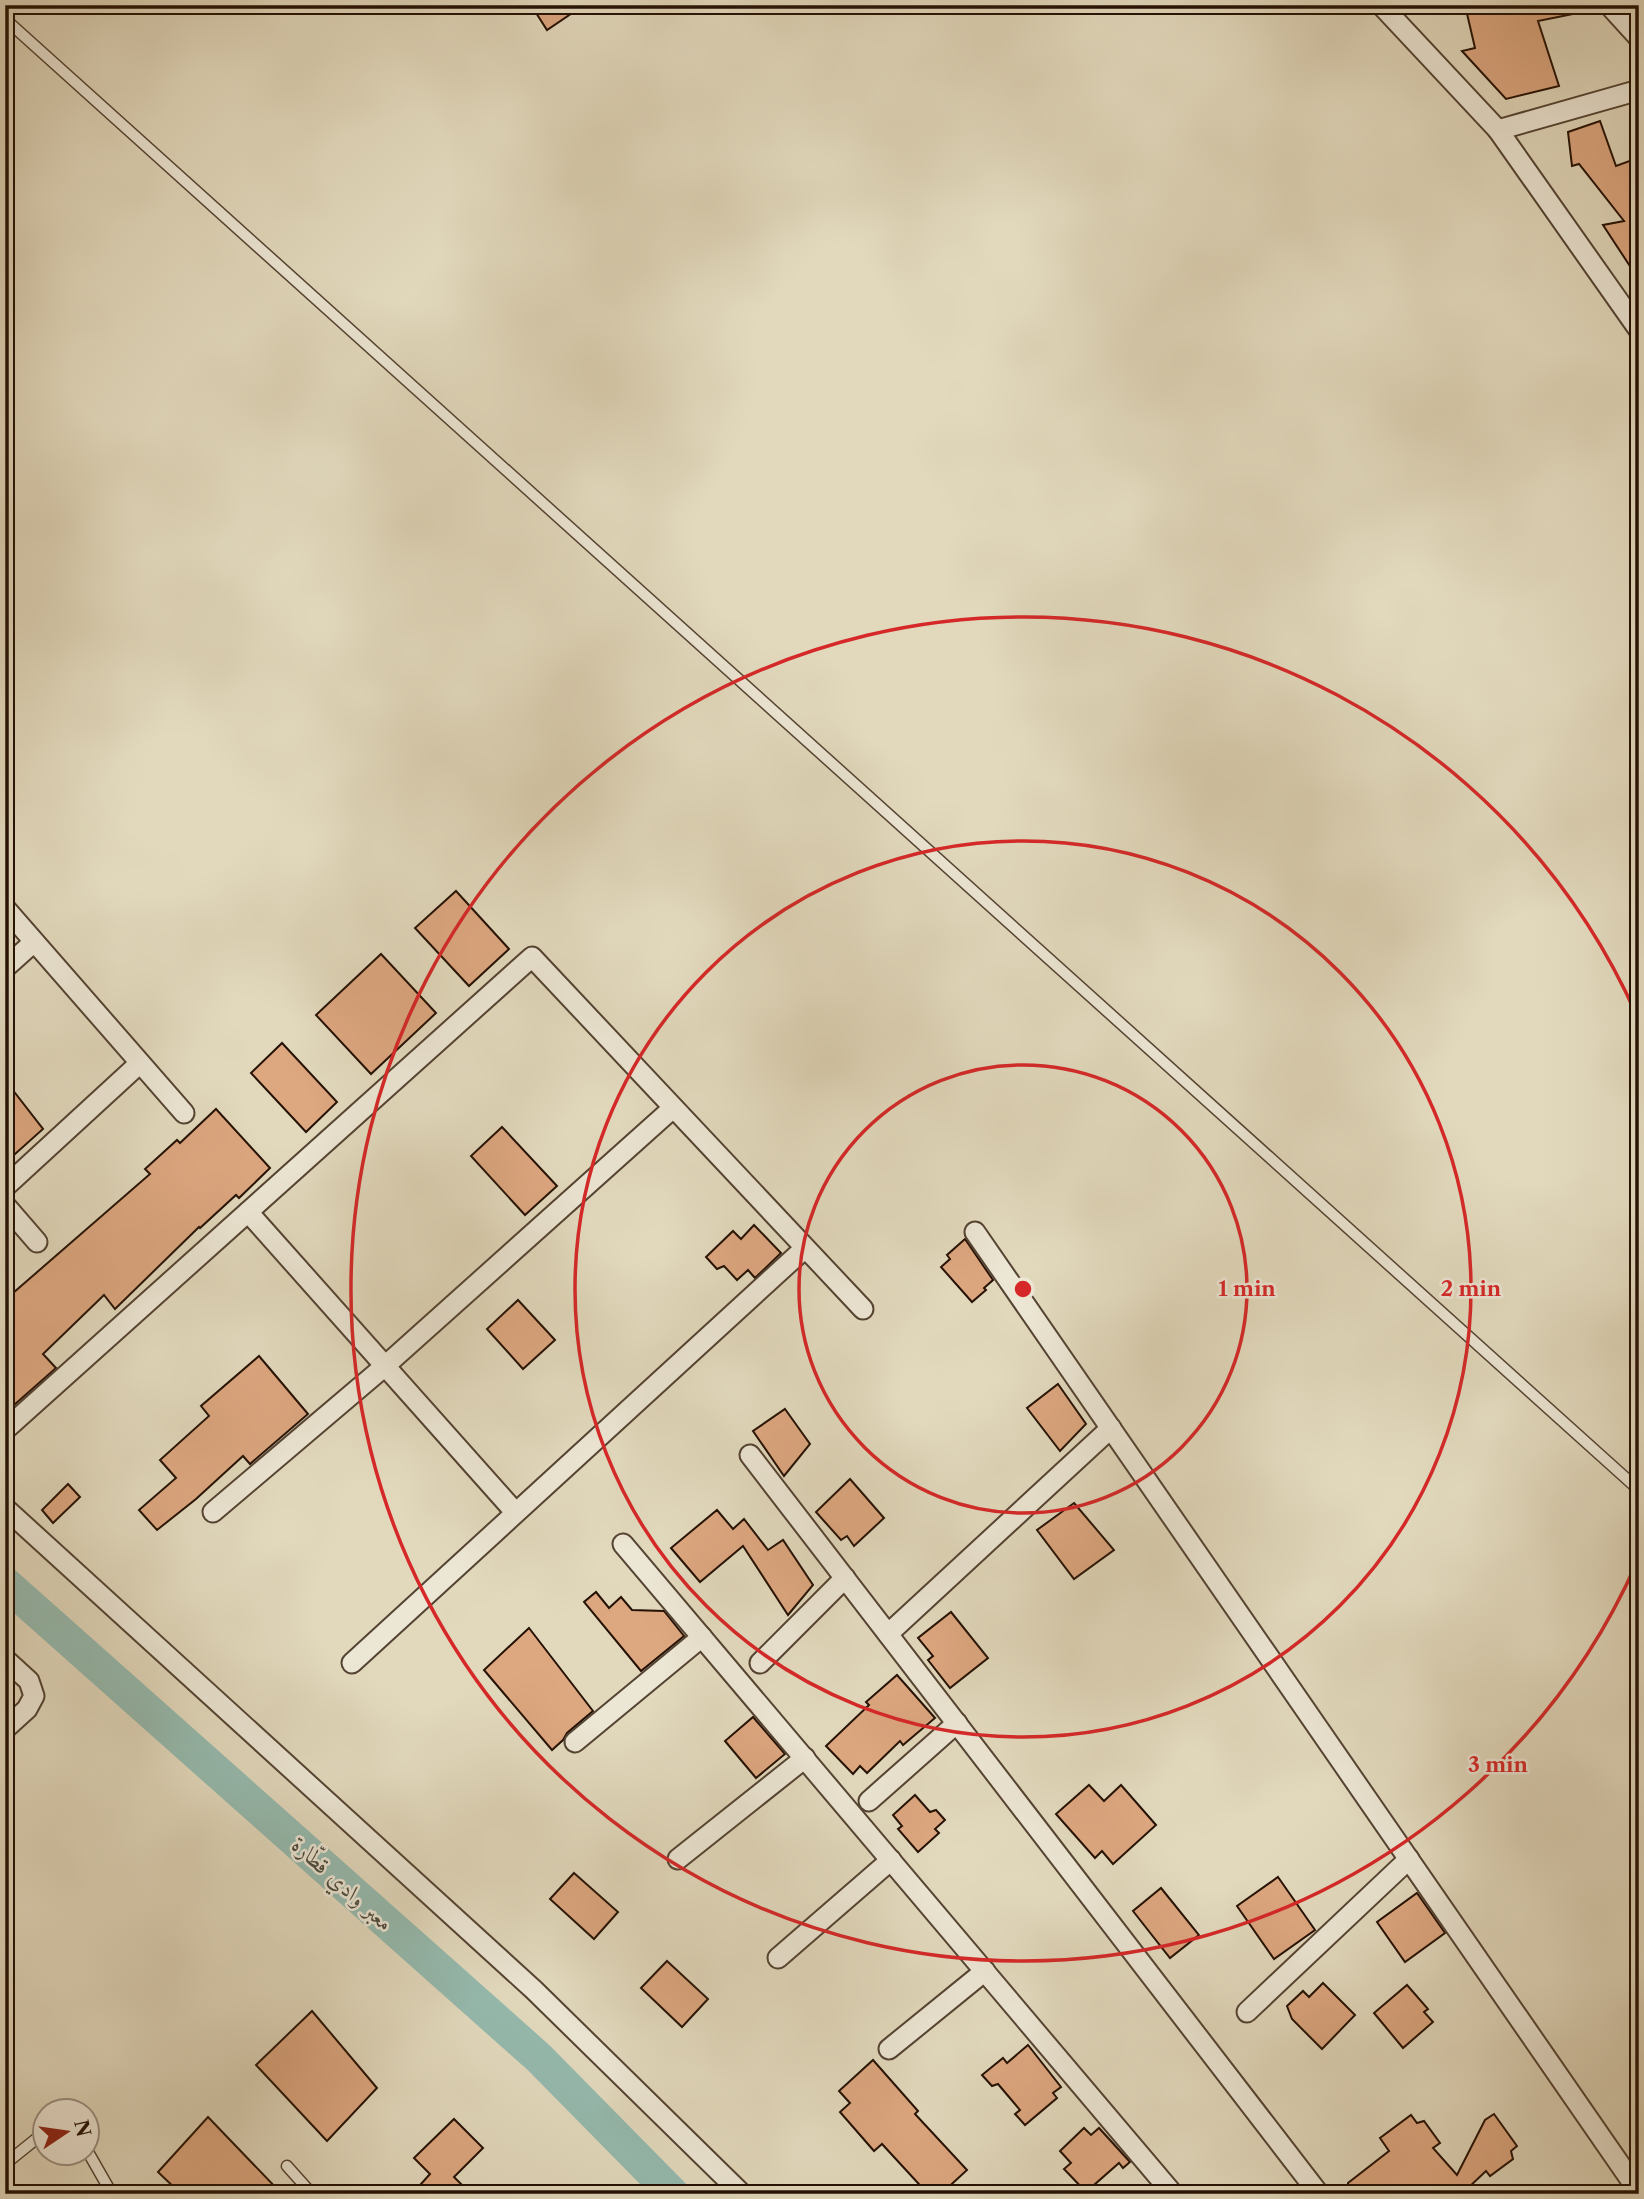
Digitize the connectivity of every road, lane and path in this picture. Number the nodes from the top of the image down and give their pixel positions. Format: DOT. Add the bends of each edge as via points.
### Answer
graph roads {
  1 [pos="1381,5"];
  2 [pos="1609,5"];
  3 [pos="5,19"];
  4 [pos="1639,38"];
  5 [pos="1639,90"];
  6 [pos="1498,130"];
  7 [pos="1639,330"];
  8 [pos="5,908"];
  9 [pos="34,942"];
  10 [pos="5,968"];
  11 [pos="140,1063"];
  12 [pos="673,1108"];
  13 [pos="184,1113"];
  14 [pos="5,1187"];
  15 [pos="5,1205"];
  16 [pos="248,1212"];
  17 [pos="975,1232"];
  18 [pos="37,1242"];
  19 [pos="804,1249"];
  20 [pos="863,1309"];
  21 [pos="385,1366"];
  22 [pos="1111,1428"];
  23 [pos="5,1430"];
  24 [pos="750,1455"];
  25 [pos="1639,1490"];
  26 [pos="5,1508"];
  27 [pos="214,1512"];
  28 [pos="514,1512"];
  29 [pos="623,1544"];
  30 [pos="845,1578"];
  31 [pos="888,1634"];
  32 [pos="702,1637"];
  33 [pos="5,1659"];
  34 [pos="352,1663"];
  35 [pos="760,1663"];
  36 [pos="957,1723"];
  37 [pos="5,1728"];
  38 [pos="575,1742"];
  39 [pos="805,1758"];
  40 [pos="869,1801"];
  41 [pos="678,1859"];
  42 [pos="1409,1859"];
  43 [pos="891,1860"];
  44 [pos="778,1958"];
  45 [pos="985,1971"];
  46 [pos="1247,2012"];
  47 [pos="889,2049"];
  48 [pos="32,2142"];
  49 [pos="5,2164"];
  50 [pos="287,2165"];
  51 [pos="97,2168"];
  52 [pos="1639,2192"];
  53 [pos="112,2194"];
  54 [pos="312,2194"];
  55 [pos="742,2194"];
  56 [pos="1173,2194"];
  57 [pos="1319,2194"];
  1 -- 6 [label="street"];
  2 -- 4 [label="street"];
  3 -- 25 [label="lane"];
  5 -- 6 [label="street"];
  6 -- 7 [label="street"];
  8 -- 9 [label="street"];
  9 -- 10 [label="street"];
  9 -- 11 [label="street"];
  11 -- 13 [label="street"];
  11 -- 14 [label="street"];
  12 -- 16 [label="street" via="532,957"];
  12 -- 19 [label="street"];
  12 -- 21 [label="street"];
  15 -- 18 [label="street"];
  16 -- 21 [label="street"];
  16 -- 23 [label="street"];
  17 -- 22 [label="street"];
  19 -- 20 [label="street"];
  19 -- 28 [label="street"];
  21 -- 27 [label="street"];
  21 -- 28 [label="street"];
  22 -- 31 [label="street"];
  22 -- 42 [label="street"];
  24 -- 30 [label="street"];
  26 -- 55 [label="street" via="524,1981"];
  28 -- 34 [label="street"];
  29 -- 32 [label="street"];
  30 -- 31 [label="street"];
  30 -- 35 [label="street"];
  31 -- 36 [label="street"];
  32 -- 38 [label="street"];
  32 -- 39 [label="street"];
  33 -- 37 [label="street" via="29,1681 34,1696 27,1709"];
  36 -- 40 [label="street"];
  36 -- 57 [label="street"];
  39 -- 41 [label="street"];
  39 -- 43 [label="street"];
  42 -- 46 [label="street"];
  42 -- 52 [label="street"];
  43 -- 44 [label="street"];
  43 -- 45 [label="street"];
  45 -- 47 [label="street"];
  45 -- 56 [label="street"];
  48 -- 49 [label="lane"];
  50 -- 54 [label="lane"];
  51 -- 53 [label="lane"];
}
